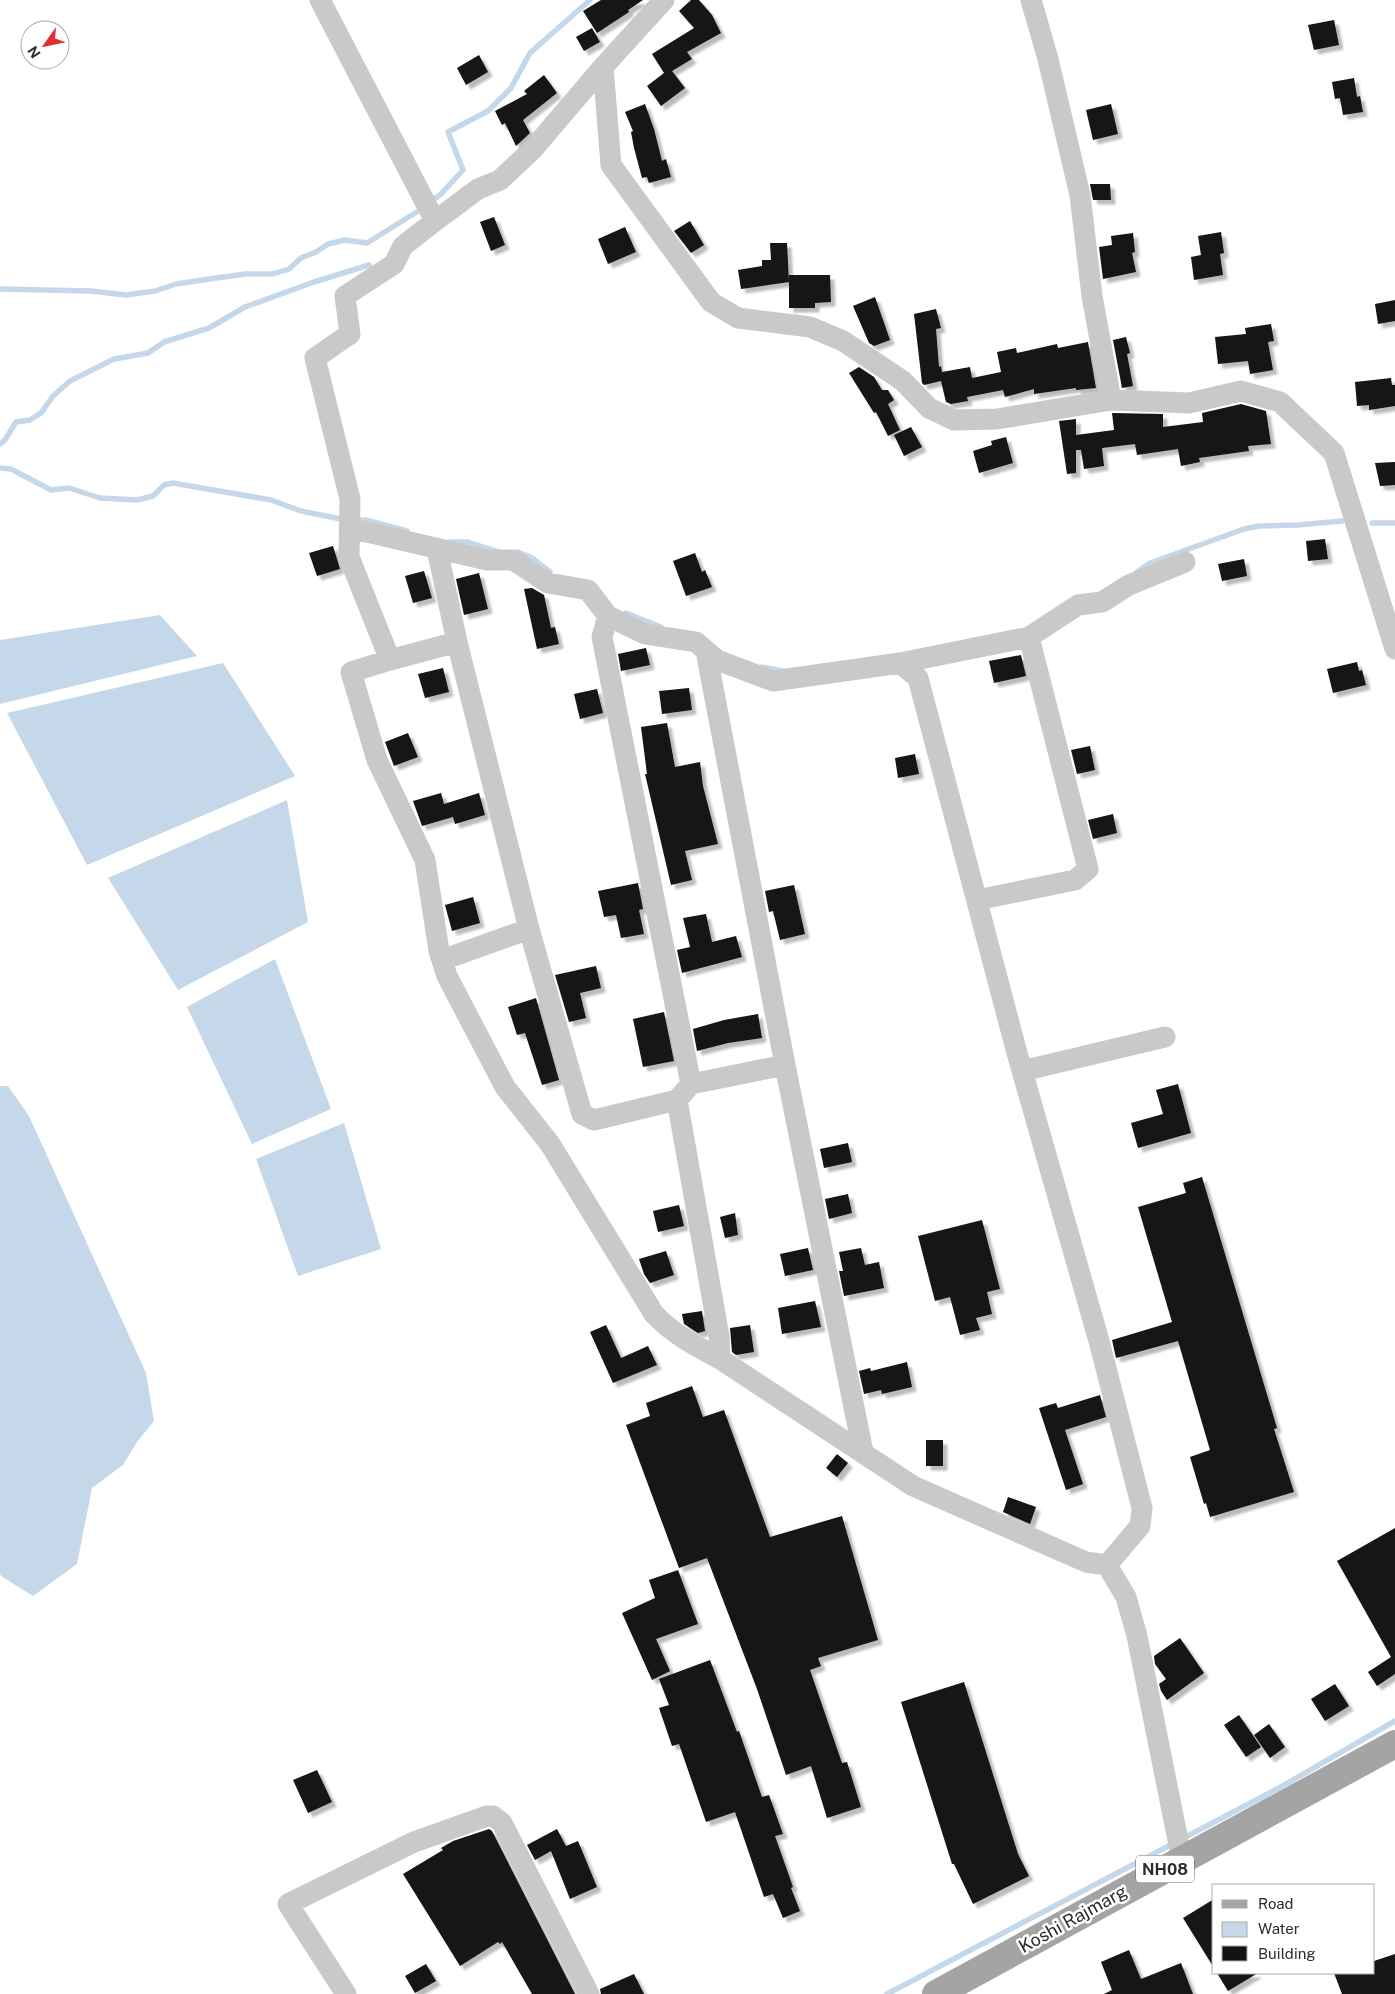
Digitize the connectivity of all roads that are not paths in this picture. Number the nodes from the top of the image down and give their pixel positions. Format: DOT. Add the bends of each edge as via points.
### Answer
graph roads {
  1 [pos="320,0"];
  2 [pos="664,0"];
  3 [pos="1031,0"];
  4 [pos="604,67"];
  5 [pos="430,210"];
  6 [pos="1111,400"];
  7 [pos="350,528"];
  8 [pos="437,548"];
  9 [pos="1185,562"];
  10 [pos="608,616"];
  11 [pos="1029,637"];
  12 [pos="457,642"];
  13 [pos="1395,650"];
  14 [pos="706,651"];
  15 [pos="390,660"];
  16 [pos="900,663"];
  17 [pos="978,900"];
  18 [pos="529,929"];
  19 [pos="442,960"];
  20 [pos="1165,1037"];
  21 [pos="785,1065"];
  22 [pos="1022,1070"];
  23 [pos="691,1084"];
  24 [pos="677,1100"];
  25 [pos="720,1358"];
  26 [pos="862,1452"];
  27 [pos="1107,1566"];
  28 [pos="1393,1751"];
  29 [pos="1182,1860"];
  30 [pos="346,1994"];
  31 [pos="589,1994"];
  32 [pos="936,1994"];
  1 -- 5 [label="street"];
  2 -- 4 [label="street"];
  3 -- 6 [label="street" via="1080,195 1092,296"];
  4 -- 5 [label="street" via="533,150 500,180"];
  4 -- 6 [label="street" via="611,165 711,302 738,318 810,327 843,341 903,380 929,408 954,420 997,419"];
  5 -- 7 [label="street" via="402,246 394,264 346,296 350,334 315,358 350,499"];
  6 -- 13 [label="street" via="1190,403 1241,391 1280,402 1334,453"];
  7 -- 8 [label="street"];
  7 -- 15 [label="street" via="350,557"];
  8 -- 10 [label="street" via="487,560 513,560 548,584 588,590"];
  8 -- 12 [label="street"];
  9 -- 11 [label="street" via="1128,585 1102,602 1078,605"];
  10 -- 14 [label="street" via="644,634 696,642"];
  10 -- 23 [label="street" via="602,637"];
  11 -- 16 [label="street"];
  11 -- 17 [label="street" via="1088,870 1075,880"];
  12 -- 15 [label="street"];
  12 -- 18 [label="street"];
  14 -- 16 [label="street" via="717,660 773,680"];
  14 -- 21 [label="street"];
  15 -- 19 [label="street" via="351,672 377,760 424,860"];
  16 -- 17 [label="street" via="918,678"];
  17 -- 22 [label="street"];
  18 -- 19 [label="street"];
  18 -- 24 [label="street" via="582,1114 594,1120"];
  19 -- 25 [label="street" via="447,976 505,1087 550,1144 654,1314 690,1344"];
  20 -- 22 [label="street"];
  21 -- 23 [label="street"];
  21 -- 26 [label="street"];
  22 -- 27 [label="street" via="1099,1341 1142,1508 1140,1526"];
  23 -- 24 [label="street"];
  24 -- 25 [label="street" via="719,1336"];
  25 -- 26 [label="street"];
  26 -- 27 [label="street" via="913,1486 1086,1562"];
  27 -- 29 [label="street" via="1126,1597 1137,1636"];
  28 -- 29 [label="main road, Koshi Rajmarg / NH08"];
  29 -- 32 [label="main road, Koshi Rajmarg / NH08"];
  30 -- 31 [label="street" via="288,1904 414,1842 493,1816 502,1823"];
}
